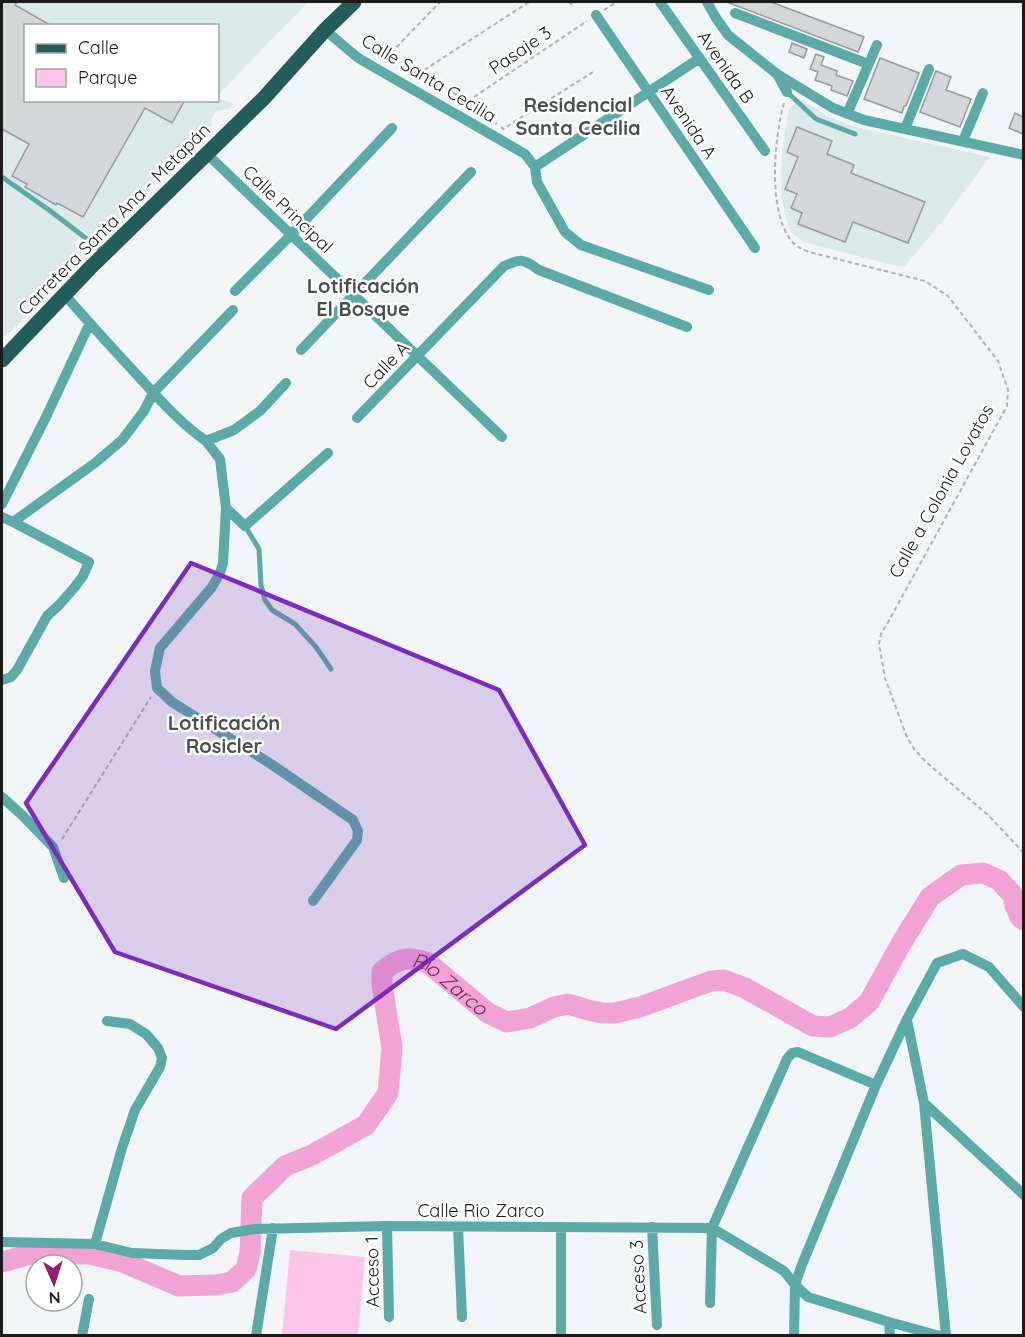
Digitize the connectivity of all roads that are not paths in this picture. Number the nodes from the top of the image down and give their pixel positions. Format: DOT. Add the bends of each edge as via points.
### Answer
graph roads {
  1 [pos="660,2"];
  2 [pos="707,2"];
  3 [pos="347,4"];
  4 [pos="735,13"];
  5 [pos="596,15"];
  6 [pos="326,30"];
  7 [pos="877,45"];
  8 [pos="700,58"];
  9 [pos="868,64"];
  10 [pos="929,69"];
  11 [pos="777,74"];
  12 [pos="649,92"];
  13 [pos="787,92"];
  14 [pos="983,93"];
  15 [pos="847,114"];
  16 [pos="392,128"];
  17 [pos="905,129"];
  18 [pos="855,134"];
  19 [pos="963,141"];
  20 [pos="765,151"];
  21 [pos="207,154"];
  22 [pos="1023,155"];
  23 [pos="535,167"];
  24 [pos="471,172"];
  25 [pos="2,177"];
  26 [pos="291,235"];
  27 [pos="754,248"];
  28 [pos="105,253"];
  29 [pos="709,290"];
  30 [pos="235,291"];
  31 [pos="65,295"];
  32 [pos="354,295"];
  33 [pos="233,310"];
  34 [pos="89,325"];
  35 [pos="687,327"];
  36 [pos="301,351"];
  37 [pos="418,356"];
  38 [pos="2,360"];
  39 [pos="286,382"];
  40 [pos="153,393"];
  41 [pos="357,418"];
  42 [pos="502,437"];
  43 [pos="206,441"];
  44 [pos="328,453"];
  45 [pos="2,504"];
  46 [pos="226,508"];
  47 [pos="2,518"];
  48 [pos="13,522"];
  49 [pos="245,526"];
  50 [pos="331,669"];
  51 [pos="2,680"];
  52 [pos="2,797"];
  53 [pos="64,878"];
  54 [pos="313,901"];
  55 [pos="1023,1007"];
  56 [pos="907,1019"];
  57 [pos="107,1021"];
  58 [pos="876,1085"];
  59 [pos="924,1103"];
  60 [pos="1023,1195"];
  61 [pos="387,1226"];
  62 [pos="458,1227"];
  63 [pos="561,1227"];
  64 [pos="652,1227"];
  65 [pos="273,1228"];
  66 [pos="712,1228"];
  67 [pos="2,1242"];
  68 [pos="95,1244"];
  69 [pos="795,1284"];
  70 [pos="89,1299"];
  71 [pos="710,1303"];
  72 [pos="389,1317"];
  73 [pos="462,1317"];
  74 [pos="889,1322"];
  75 [pos="657,1325"];
  76 [pos="82,1335"];
  77 [pos="256,1335"];
  78 [pos="561,1335"];
  79 [pos="794,1335"];
  80 [pos="890,1335"];
  81 [pos="940,1335"];
  82 [pos="946,1335"];
  1 -- 8 [label="street, Avenida B"];
  2 -- 11 [label="street" via="728,35"];
  3 -- 6 [label="main road, Carretera Santa Ana - Metapán"];
  4 -- 9 [label="street"];
  5 -- 12 [label="street, Avenida A"];
  6 -- 21 [label="main road, Carretera Santa Ana - Metapán"];
  6 -- 23 [label="street, Calle Santa Cecilia" via="357,57 525,154"];
  7 -- 9 [label="street"];
  8 -- 12 [label="street"];
  8 -- 20 [label="street, Avenida B"];
  9 -- 15 [label="street"];
  10 -- 17 [label="street"];
  11 -- 13 [label="street"];
  11 -- 15 [label="street"];
  12 -- 23 [label="street"];
  12 -- 27 [label="street, Avenida A"];
  13 -- 18 [label="lane" via="816,119"];
  14 -- 19 [label="street"];
  15 -- 17 [label="street"];
  16 -- 26 [label="street"];
  17 -- 19 [label="street"];
  19 -- 22 [label="street"];
  21 -- 26 [label="street, Calle Principal"];
  21 -- 28 [label="main road, Carretera Santa Ana - Metapán"];
  23 -- 29 [label="street, Calle Santa Cecilia" via="537,182 565,232 581,245"];
  24 -- 32 [label="street"];
  25 -- 28 [label="lane"];
  26 -- 30 [label="street"];
  26 -- 32 [label="street, Calle Principal"];
  28 -- 31 [label="main road, Carretera Santa Ana - Metapán"];
  31 -- 34 [label="street"];
  31 -- 38 [label="main road, Carretera Santa Ana - Metapán"];
  32 -- 36 [label="street"];
  32 -- 37 [label="street, Calle Principal"];
  33 -- 40 [label="street"];
  34 -- 40 [label="street"];
  34 -- 45 [label="street"];
  35 -- 37 [label="street, Calle A" via="539,270 526,261 516,261 504,266"];
  37 -- 41 [label="street, Calle A"];
  37 -- 42 [label="street, Calle Principal"];
  39 -- 43 [label="street" via="260,411 234,430"];
  40 -- 43 [label="street"];
  40 -- 48 [label="street" via="122,440"];
  43 -- 46 [label="street" via="220,459"];
  44 -- 49 [label="street"];
  46 -- 49 [label="street"];
  46 -- 54 [label="street" via="220,573 160,648 155,671 157,688 172,702 353,820 357,840"];
  47 -- 48 [label="street"];
  48 -- 51 [label="street" via="89,562 74,588 46,616 17,670"];
  49 -- 50 [label="lane" via="260,549 265,600 295,624"];
  52 -- 53 [label="street" via="53,847"];
  55 -- 56 [label="street" via="990,967 963,954 937,963"];
  56 -- 58 [label="street"];
  56 -- 59 [label="street"];
  57 -- 68 [label="street" via="130,1024 146,1034 162,1058 135,1110"];
  58 -- 66 [label="street" via="798,1052 792,1053"];
  58 -- 69 [label="street"];
  59 -- 60 [label="street"];
  59 -- 82 [label="street"];
  61 -- 62 [label="street, Calle Rio Zarco"];
  61 -- 65 [label="street, Calle Rio Zarco"];
  61 -- 72 [label="street, Acceso 1"];
  62 -- 63 [label="street, Calle Rio Zarco"];
  62 -- 73 [label="street"];
  63 -- 64 [label="street, Calle Rio Zarco"];
  63 -- 78 [label="street"];
  64 -- 66 [label="street, Calle Rio Zarco"];
  64 -- 75 [label="street, Acceso 3"];
  65 -- 68 [label="street, Calle Rio Zarco" via="231,1233 199,1255 132,1253"];
  65 -- 77 [label="street"];
  66 -- 69 [label="street, Calle Rio Zarco" via="784,1271"];
  66 -- 71 [label="street"];
  67 -- 68 [label="street, Calle Rio Zarco"];
  69 -- 74 [label="street, Calle Rio Zarco" via="808,1297"];
  69 -- 79 [label="street"];
  70 -- 76 [label="street"];
  74 -- 80 [label="street"];
  74 -- 81 [label="street, Calle Rio Zarco"];
}
